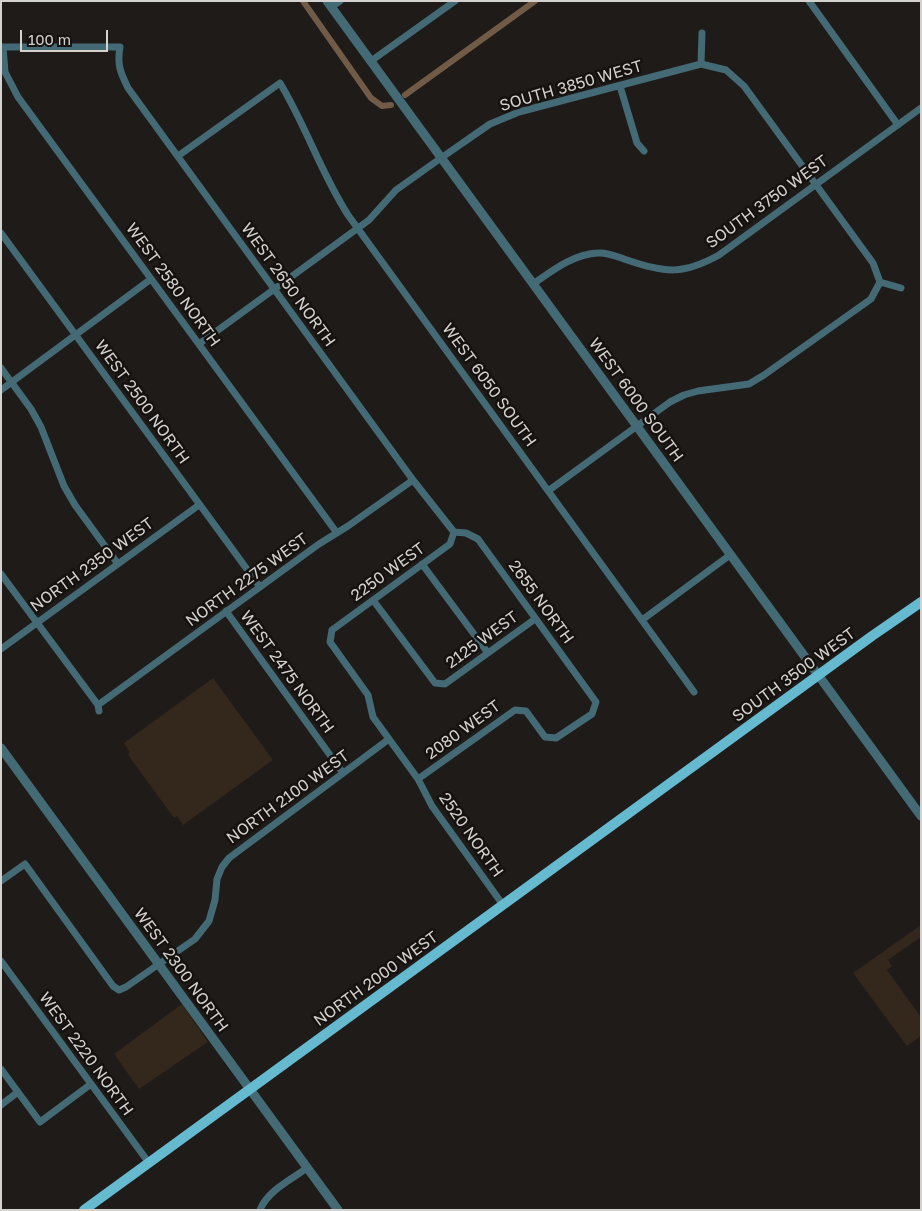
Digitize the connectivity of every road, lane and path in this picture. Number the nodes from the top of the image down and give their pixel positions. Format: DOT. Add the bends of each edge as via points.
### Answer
graph roads {
  1 [pos="340,1"];
  2 [pos="455,1"];
  3 [pos="809,1"];
  4 [pos="329,4"];
  5 [pos="702,33"];
  6 [pos="2,47"];
  7 [pos="371,61"];
  8 [pos="702,64"];
  9 [pos="620,86"];
  10 [pos="921,108"];
  11 [pos="898,125"];
  12 [pos="644,151"];
  13 [pos="178,156"];
  14 [pos="441,158"];
  15 [pos="816,185"];
  16 [pos="358,229"];
  17 [pos="1,233"];
  18 [pos="151,279"];
  19 [pos="880,282"];
  20 [pos="533,284"];
  21 [pos="901,288"];
  22 [pos="275,289"];
  23 [pos="76,336"];
  24 [pos="199,344"];
  25 [pos="1,368"];
  26 [pos="12,382"];
  27 [pos="1,390"];
  28 [pos="636,426"];
  29 [pos="413,480"];
  30 [pos="548,491"];
  31 [pos="199,504"];
  32 [pos="454,532"];
  33 [pos="337,533"];
  34 [pos="730,555"];
  35 [pos="118,564"];
  36 [pos="422,564"];
  37 [pos="1,574"];
  38 [pos="260,587"];
  39 [pos="373,600"];
  40 [pos="921,602"];
  41 [pos="226,611"];
  42 [pos="535,619"];
  43 [pos="642,620"];
  44 [pos="37,622"];
  45 [pos="332,630"];
  46 [pos="1,648"];
  47 [pos="488,653"];
  48 [pos="818,676"];
  49 [pos="694,692"];
  50 [pos="526,711"];
  51 [pos="389,739"];
  52 [pos="1,748"];
  53 [pos="685,772"];
  54 [pos="343,773"];
  55 [pos="418,780"];
  56 [pos="921,816"];
  57 [pos="1,881"];
  58 [pos="503,905"];
  59 [pos="1,961"];
  60 [pos="158,965"];
  61 [pos="1,1069"];
  62 [pos="90,1084"];
  63 [pos="250,1089"];
  64 [pos="18,1092"];
  65 [pos="1,1105"];
  66 [pos="149,1163"];
  67 [pos="307,1168"];
  68 [pos="84,1210"];
  69 [pos="260,1210"];
  70 [pos="338,1210"];
  1 -- 4 [label="street"];
  2 -- 7 [label="street"];
  3 -- 11 [label="street"];
  4 -- 7 [label="street, WEST 6000 SOUTH"];
  5 -- 8 [label="street"];
  6 -- 13 [label="street, WEST 2650 NORTH" via="120,47 118,60 128,88"];
  6 -- 18 [label="street, WEST 2580 NORTH" via="5,72 14,91"];
  7 -- 14 [label="street, WEST 6000 SOUTH"];
  8 -- 9 [label="street, SOUTH 3850 WEST"];
  8 -- 15 [label="street" via="726,70 744,86"];
  9 -- 12 [label="street" via="637,143"];
  9 -- 14 [label="street, SOUTH 3850 WEST" via="511,115 490,124"];
  10 -- 11 [label="street, SOUTH 3750 WEST"];
  11 -- 15 [label="street, SOUTH 3750 WEST"];
  13 -- 16 [label="street, WEST 6050 SOUTH" via="280,83 332,190"];
  13 -- 22 [label="street, WEST 2650 NORTH"];
  14 -- 16 [label="street, SOUTH 3850 WEST" via="396,190"];
  14 -- 20 [label="street, WEST 6000 SOUTH"];
  15 -- 19 [label="street" via="873,263"];
  15 -- 20 [label="street, SOUTH 3750 WEST" via="703,264 686,269 653,269 599,252 562,265"];
  16 -- 22 [label="street, SOUTH 3850 WEST"];
  16 -- 30 [label="street, WEST 6050 SOUTH"];
  17 -- 23 [label="street, WEST 2500 NORTH"];
  18 -- 23 [label="street"];
  18 -- 24 [label="street, WEST 2580 NORTH"];
  19 -- 21 [label="street"];
  19 -- 28 [label="street" via="871,299 764,376 749,384 684,395"];
  20 -- 28 [label="street, WEST 6000 SOUTH"];
  22 -- 24 [label="street, SOUTH 3850 WEST"];
  22 -- 29 [label="street, WEST 2650 NORTH"];
  23 -- 26 [label="street"];
  23 -- 31 [label="street, WEST 2500 NORTH"];
  24 -- 33 [label="street, WEST 2580 NORTH"];
  25 -- 26 [label="street"];
  26 -- 27 [label="street"];
  26 -- 35 [label="street" via="41,427 75,505"];
  28 -- 30 [label="street"];
  28 -- 34 [label="street, WEST 6000 SOUTH"];
  29 -- 32 [label="street, WEST 2650 NORTH"];
  29 -- 33 [label="street, NORTH 2275 WEST"];
  30 -- 43 [label="street, WEST 6050 SOUTH"];
  31 -- 35 [label="street, NORTH 2350 WEST"];
  31 -- 38 [label="street, WEST 2500 NORTH"];
  32 -- 36 [label="street, 2250 WEST" via="450,544"];
  32 -- 42 [label="street, 2655 NORTH" via="478,539"];
  33 -- 38 [label="street, NORTH 2275 WEST"];
  34 -- 43 [label="street"];
  34 -- 48 [label="street, WEST 6000 SOUTH"];
  35 -- 44 [label="street, NORTH 2350 WEST"];
  36 -- 39 [label="street, 2250 WEST"];
  36 -- 47 [label="street"];
  37 -- 44 [label="street"];
  38 -- 41 [label="street, NORTH 2275 WEST"];
  39 -- 45 [label="street, 2250 WEST"];
  39 -- 47 [label="street, 2125 WEST" via="435,683 445,684"];
  40 -- 48 [label="main road, SOUTH 3500 WEST"];
  41 -- 44 [label="street, NORTH 2275 WEST" via="99,708"];
  41 -- 54 [label="street, WEST 2475 NORTH"];
  42 -- 47 [label="street, 2125 WEST"];
  42 -- 50 [label="street, 2655 NORTH" via="596,702 592,714 556,738 544,737"];
  43 -- 49 [label="street, WEST 6050 SOUTH"];
  44 -- 46 [label="street, NORTH 2350 WEST"];
  45 -- 51 [label="street, 2520 NORTH" via="330,642 368,695 373,717"];
  48 -- 53 [label="main road, SOUTH 3500 WEST"];
  48 -- 56 [label="street, WEST 6000 SOUTH"];
  50 -- 55 [label="street, 2080 WEST" via="515,710"];
  51 -- 54 [label="street, NORTH 2100 WEST"];
  51 -- 55 [label="street, 2520 NORTH"];
  52 -- 60 [label="street, WEST 2300 NORTH"];
  53 -- 58 [label="main road, NORTH 2000 WEST"];
  54 -- 60 [label="street, NORTH 2100 WEST" via="228,858 217,879 213,911 203,930"];
  55 -- 58 [label="street, 2520 NORTH" via="432,806"];
  57 -- 60 [label="street, NORTH 2100 WEST" via="25,864 119,990"];
  58 -- 63 [label="main road, NORTH 2000 WEST"];
  59 -- 62 [label="street, WEST 2220 NORTH"];
  60 -- 63 [label="street, WEST 2300 NORTH"];
  61 -- 64 [label="street"];
  62 -- 64 [label="street" via="40,1122"];
  62 -- 66 [label="street, WEST 2220 NORTH"];
  63 -- 66 [label="main road, NORTH 2000 WEST"];
  63 -- 67 [label="street, WEST 2300 NORTH"];
  64 -- 65 [label="street"];
  66 -- 68 [label="main road, NORTH 2000 WEST"];
  67 -- 69 [label="street" via="270,1194"];
  67 -- 70 [label="street, WEST 2300 NORTH"];
}
